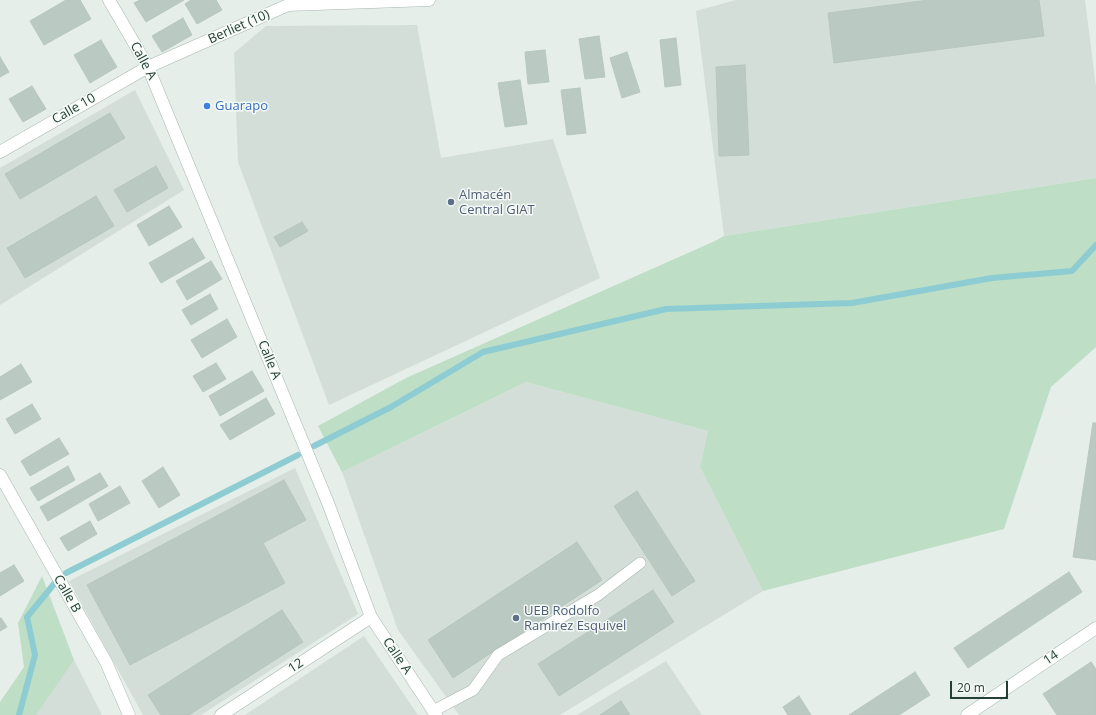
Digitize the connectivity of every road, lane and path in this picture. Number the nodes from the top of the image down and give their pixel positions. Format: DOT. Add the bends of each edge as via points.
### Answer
graph roads {
  1 [pos="109,0"];
  2 [pos="429,0"];
  3 [pos="148,67"];
  4 [pos="0,152"];
  5 [pos="0,475"];
  6 [pos="640,563"];
  7 [pos="371,617"];
  8 [pos="1096,628"];
  9 [pos="982,711"];
  10 [pos="435,713"];
  11 [pos="128,715"];
  12 [pos="221,715"];
  13 [pos="967,715"];
  1 -- 3 [label="street, Calle A"];
  2 -- 3 [label="street, Berliet (10)" via="288,5"];
  3 -- 4 [label="street, Calle 10"];
  3 -- 7 [label="street, Calle A" via="325,496"];
  5 -- 11 [label="street, Calle B" via="106,662"];
  6 -- 10 [label="lane" via="598,596 498,655 473,690"];
  7 -- 10 [label="street, Calle A"];
  7 -- 12 [label="street, 12"];
  8 -- 9 [label="street, 14"];
  9 -- 13 [label="street, 14"];
}
